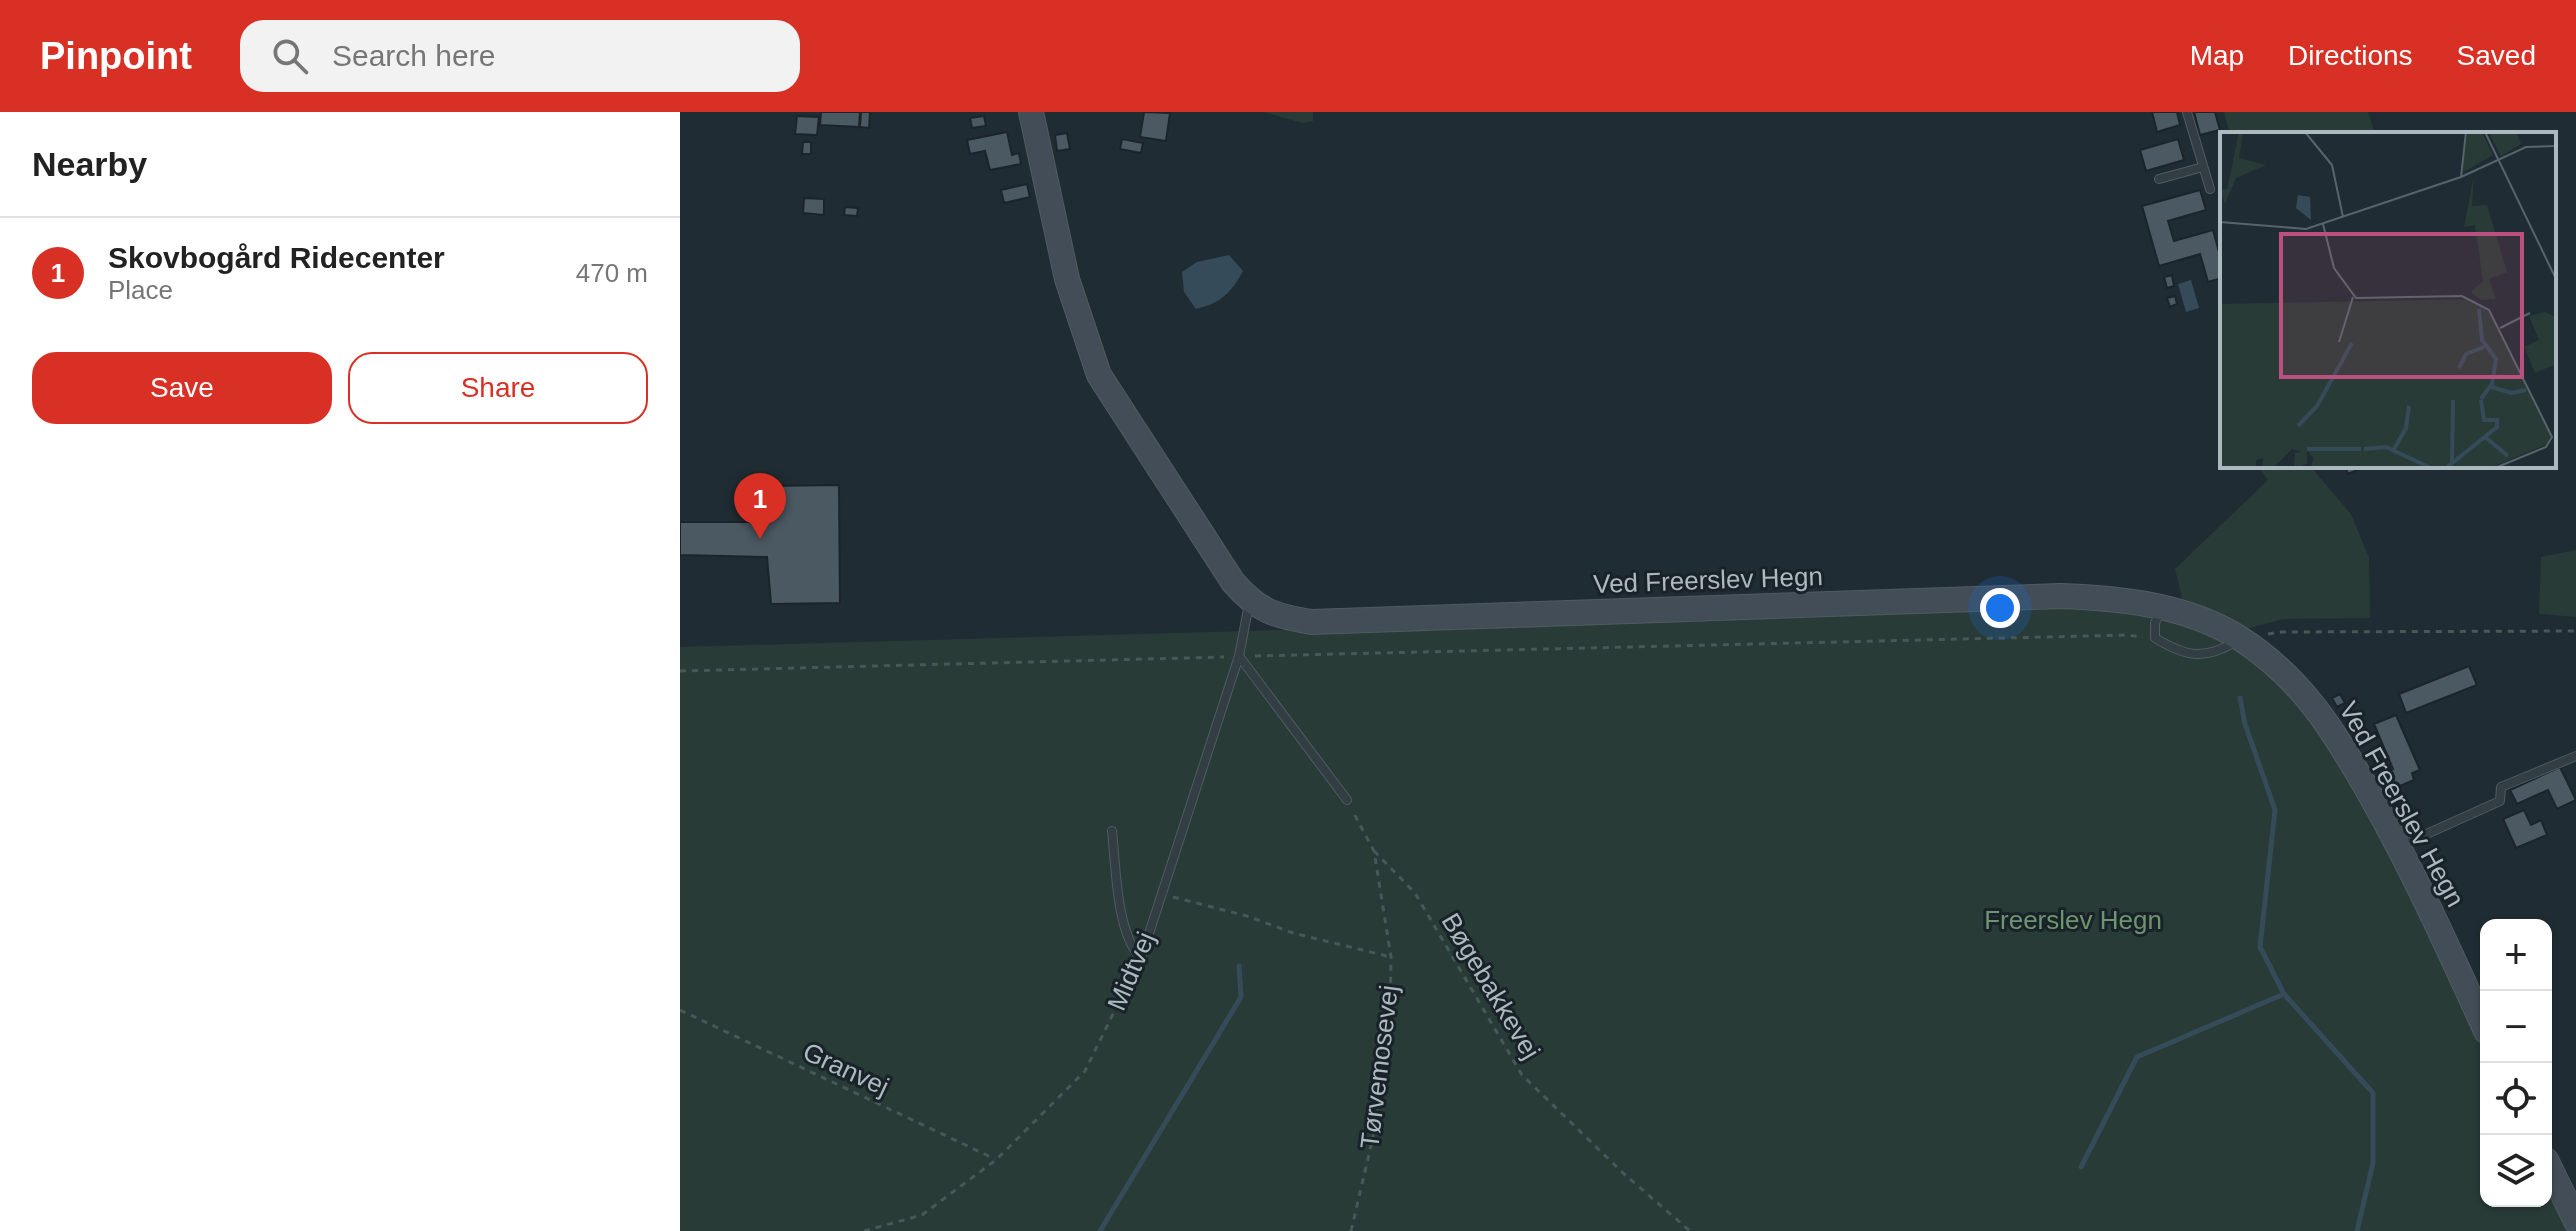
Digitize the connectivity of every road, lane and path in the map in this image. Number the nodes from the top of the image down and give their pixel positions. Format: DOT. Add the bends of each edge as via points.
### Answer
graph roads {
  1 [pos="1031,112"];
  2 [pos="2187,112"];
  3 [pos="2203,167"];
  4 [pos="2159,179"];
  5 [pos="2210,189"];
  6 [pos="1250,602"];
  7 [pos="2162,607"];
  8 [pos="2576,631"];
  9 [pos="2155,638"];
  10 [pos="2240,639"];
  11 [pos="1239,656"];
  12 [pos="680,671"];
  13 [pos="2576,756"];
  14 [pos="1347,800"];
  15 [pos="1112,831"];
  16 [pos="2400,847"];
  17 [pos="1374,851"];
  18 [pos="1162,892"];
  19 [pos="1391,957"];
  20 [pos="1141,958"];
  21 [pos="680,1010"];
  22 [pos="2480,1018"];
  23 [pos="996,1160"];
  24 [pos="2552,1172"];
  25 [pos="2576,1221"];
  26 [pos="864,1231"];
  27 [pos="1351,1231"];
  28 [pos="1690,1231"];
  1 -- 6 [label="street, Ved Freerslev Hegn" via="1067,279 1099,375"];
  2 -- 3 [label="lane"];
  3 -- 4 [label="lane"];
  3 -- 5 [label="lane"];
  6 -- 7 [label="street, Ved Freerslev Hegn" via="1287,619 1312,622 2060,596"];
  6 -- 11 [label="lane, Midtvej"];
  7 -- 9 [label="lane"];
  7 -- 10 [label="street, Ved Freerslev Hegn"];
  8 -- 10 [label="path" via="2281,632"];
  9 -- 10 [label="lane" via="2178,652 2208,654"];
  9 -- 11 [label="path"];
  10 -- 16 [label="street, Ved Freerslev Hegn" via="2314,704"];
  11 -- 12 [label="path"];
  11 -- 14 [label="lane"];
  11 -- 18 [label="lane, Midtvej"];
  13 -- 16 [label="lane" via="2501,787 2500,801"];
  14 -- 17 [label="path, Tørvemosevej"];
  15 -- 20 [label="lane" via="1120,907 1132,949"];
  16 -- 22 [label="street, Ved Freerslev Hegn"];
  17 -- 19 [label="path, Tørvemosevej"];
  17 -- 28 [label="path, Bøgebakkevej" via="1415,893 1522,1075"];
  18 -- 19 [label="path"];
  18 -- 20 [label="lane, Midtvej"];
  19 -- 27 [label="path, Tørvemosevej" via="1390,1019 1373,1137"];
  20 -- 23 [label="path, Midtvej" via="1085,1071"];
  21 -- 23 [label="path, Granvej"];
  23 -- 26 [label="path, Midtvej" via="922,1215"];
  24 -- 25 [label="street"];
}
